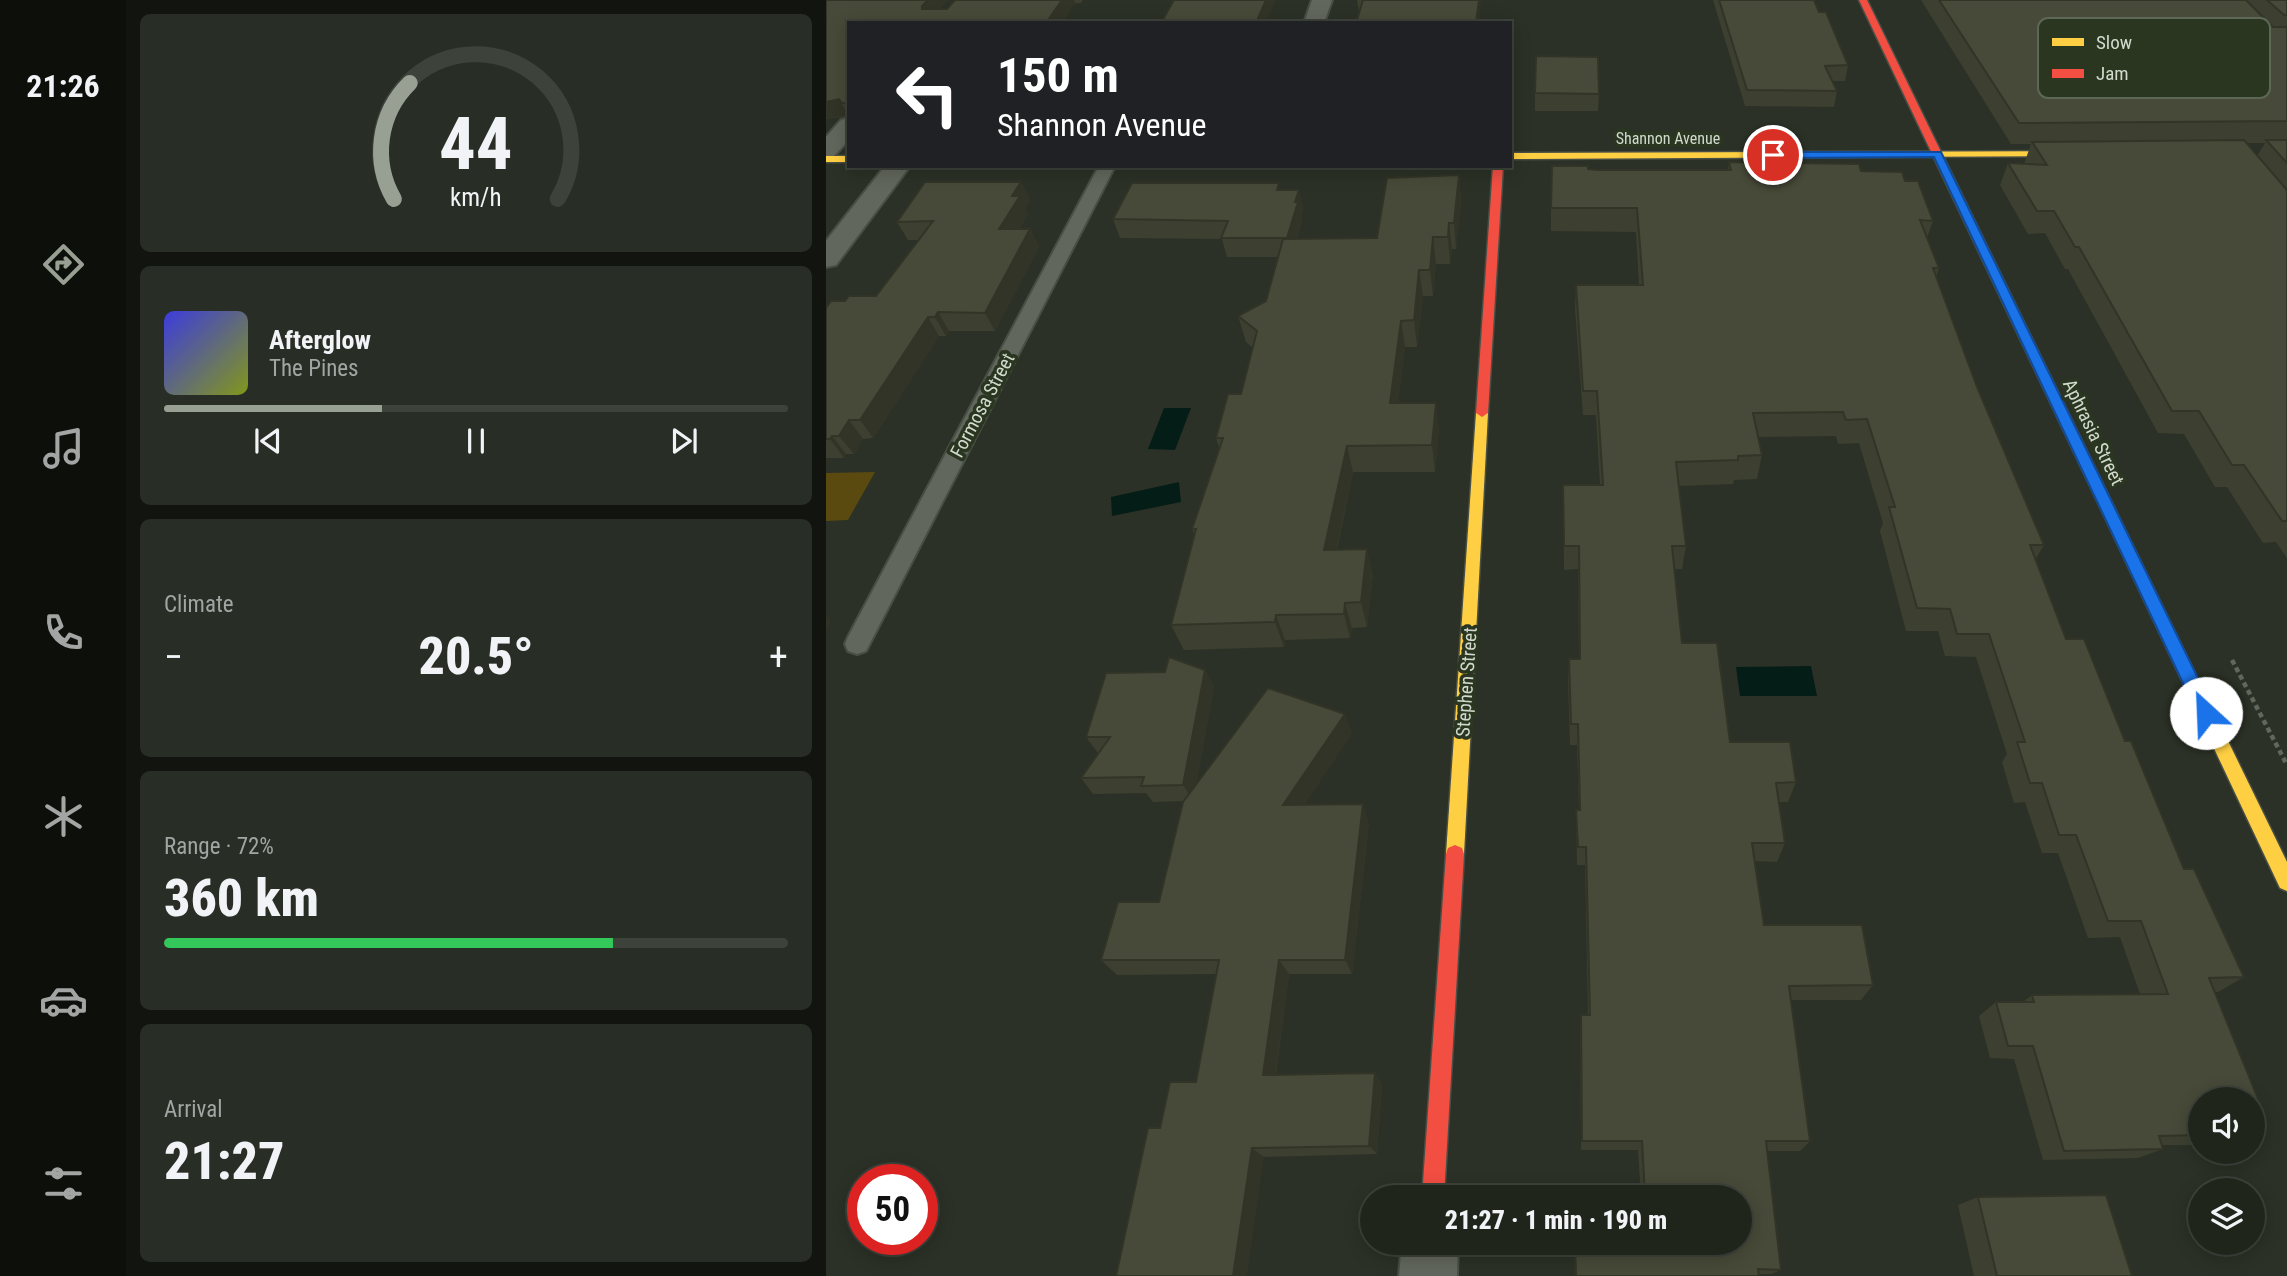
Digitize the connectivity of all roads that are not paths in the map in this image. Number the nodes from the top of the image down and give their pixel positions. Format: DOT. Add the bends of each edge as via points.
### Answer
graph roads {
  1 [pos="1322,0"];
  2 [pos="1863,0"];
  3 [pos="1315,21"];
  4 [pos="847,127"];
  5 [pos="826,150"];
  6 [pos="2099,153"];
  7 [pos="1938,154"];
  8 [pos="1512,156"];
  9 [pos="826,159"];
  10 [pos="847,159"];
  11 [pos="896,168"];
  12 [pos="1106,168"];
  13 [pos="1499,168"];
  14 [pos="826,258"];
  15 [pos="857,644"];
  16 [pos="2287,882"];
  17 [pos="1434,1185"];
  18 [pos="1429,1255"];
  19 [pos="1428,1276"];
  1 -- 3 [label="street"];
  2 -- 7 [label="main road, Aphrasia Street"];
  4 -- 5 [label="street"];
  6 -- 7 [label="main road, Shannon Avenue"];
  7 -- 8 [label="main road, Shannon Avenue"];
  7 -- 16 [label="main road, Aphrasia Street"];
  9 -- 10 [label="main road"];
  11 -- 14 [label="street"];
  12 -- 15 [label="lane, Formosa Street"];
  13 -- 17 [label="main road, Stephen Street"];
  18 -- 19 [label="street"];
}
